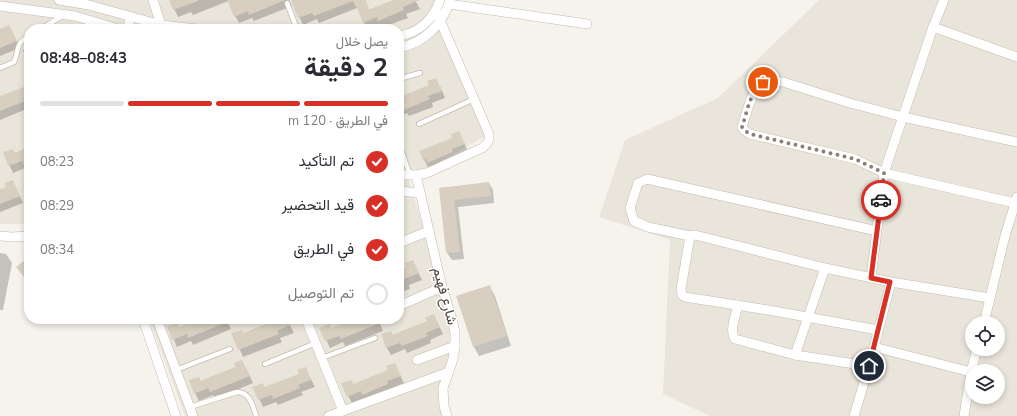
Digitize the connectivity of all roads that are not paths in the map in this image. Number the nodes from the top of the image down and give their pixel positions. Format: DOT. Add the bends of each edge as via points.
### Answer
graph roads {
  1 [pos="60,0"];
  2 [pos="153,0"];
  3 [pos="944,0"];
  4 [pos="446,1"];
  5 [pos="287,3"];
  6 [pos="0,6"];
  7 [pos="436,11"];
  8 [pos="65,14"];
  9 [pos="130,18"];
  10 [pos="440,21"];
  11 [pos="48,24"];
  12 [pos="92,24"];
  13 [pos="129,24"];
  14 [pos="157,24"];
  15 [pos="161,24"];
  16 [pos="296,24"];
  17 [pos="587,24"];
  18 [pos="933,27"];
  19 [pos="404,34"];
  20 [pos="24,39"];
  21 [pos="404,46"];
  22 [pos="1017,57"];
  23 [pos="0,68"];
  24 [pos="420,72"];
  25 [pos="404,77"];
  26 [pos="474,99"];
  27 [pos="903,118"];
  28 [pos="419,124"];
  29 [pos="1017,142"];
  30 [pos="404,156"];
  31 [pos="884,173"];
  32 [pos="404,175"];
  33 [pos="413,176"];
  34 [pos="404,191"];
  35 [pos="420,193"];
  36 [pos="1016,200"];
  37 [pos="429,231"];
  38 [pos="877,231"];
  39 [pos="0,236"];
  40 [pos="24,236"];
  41 [pos="690,236"];
  42 [pos="404,241"];
  43 [pos="824,268"];
  44 [pos="871,278"];
  45 [pos="890,282"];
  46 [pos="442,287"];
  47 [pos="990,298"];
  48 [pos="404,304"];
  49 [pos="738,305"];
  50 [pos="986,316"];
  51 [pos="808,317"];
  52 [pos="145,324"];
  53 [pos="159,324"];
  54 [pos="308,324"];
  55 [pos="878,330"];
  56 [pos="375,338"];
  57 [pos="316,343"];
  58 [pos="455,346"];
  59 [pos="874,347"];
  60 [pos="230,349"];
  61 [pos="795,355"];
  62 [pos="322,358"];
  63 [pos="417,360"];
  64 [pos="265,364"];
  65 [pos="869,366"];
  66 [pos="176,370"];
  67 [pos="965,370"];
  68 [pos="449,372"];
  69 [pos="966,404"];
  70 [pos="343,411"];
  71 [pos="191,412"];
  72 [pos="256,415"];
  73 [pos="176,416"];
  74 [pos="329,416"];
  75 [pos="447,416"];
  76 [pos="854,416"];
  77 [pos="964,416"];
  1 -- 9 [label="street" via="89,5"];
  2 -- 15 [label="street"];
  3 -- 18 [label="street"];
  4 -- 7 [label="street"];
  4 -- 10 [label="street"];
  4 -- 17 [label="street"];
  5 -- 16 [label="lane"];
  6 -- 8 [label="street"];
  7 -- 10 [label="street"];
  7 -- 19 [label="street" via="418,29"];
  8 -- 11 [label="lane"];
  8 -- 12 [label="street"];
  9 -- 13 [label="street"];
  9 -- 14 [label="street"];
  10 -- 21 [label="street" via="425,37"];
  10 -- 26 [label="street"];
  18 -- 22 [label="street"];
  18 -- 27 [label="street"];
  20 -- 23 [label="lane" via="19,44 14,62"];
  24 -- 25 [label="lane"];
  26 -- 28 [label="lane"];
  26 -- 33 [label="street" via="489,134 488,142 482,148 454,161"];
  27 -- 29 [label="street"];
  27 -- 31 [label="street"];
  27 -- 31 [label="street" via="773,81 763,82 758,86 748,109 742,127 750,134 855,159"];
  30 -- 33 [label="lane"];
  31 -- 36 [label="street"];
  31 -- 38 [label="street"];
  32 -- 33 [label="street"];
  33 -- 35 [label="street, شارع فهيم"];
  34 -- 35 [label="street"];
  35 -- 37 [label="street, شارع فهيم"];
  36 -- 47 [label="street"];
  37 -- 42 [label="street"];
  37 -- 46 [label="street, شارع فهيم"];
  38 -- 41 [label="street" via="647,179 638,183 630,208 634,221 648,227"];
  38 -- 44 [label="street"];
  39 -- 40 [label="street"];
  41 -- 43 [label="street" via="695,235"];
  41 -- 49 [label="street" via="682,295"];
  43 -- 44 [label="street"];
  43 -- 51 [label="street"];
  44 -- 45 [label="street"];
  45 -- 47 [label="street"];
  45 -- 55 [label="street"];
  46 -- 48 [label="street"];
  46 -- 58 [label="street, شارع فهيم" via="455,332"];
  47 -- 50 [label="street"];
  49 -- 51 [label="street"];
  49 -- 61 [label="street" via="733,330 736,339"];
  51 -- 55 [label="street"];
  51 -- 61 [label="street"];
  52 -- 73 [label="street"];
  53 -- 66 [label="street"];
  54 -- 57 [label="street"];
  55 -- 59 [label="street"];
  56 -- 62 [label="lane"];
  57 -- 62 [label="street"];
  57 -- 64 [label="lane"];
  58 -- 63 [label="street"];
  58 -- 68 [label="street, شارع فهيم"];
  59 -- 65 [label="street"];
  59 -- 67 [label="street"];
  60 -- 66 [label="lane"];
  61 -- 65 [label="street"];
  62 -- 70 [label="street"];
  65 -- 76 [label="street"];
  66 -- 71 [label="street"];
  68 -- 70 [label="street"];
  68 -- 75 [label="street, شارع فهيم" via="442,397"];
  69 -- 77 [label="street"];
  70 -- 74 [label="street"];
  71 -- 72 [label="lane" via="241,392 249,398"];
}
